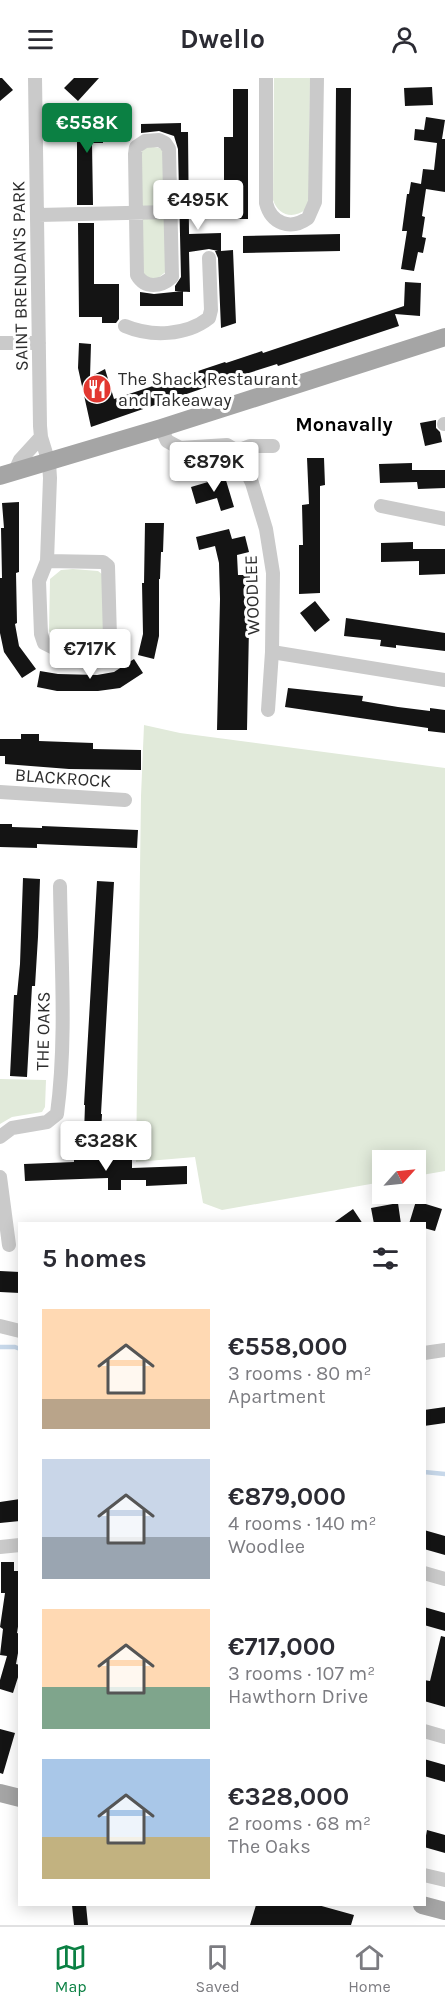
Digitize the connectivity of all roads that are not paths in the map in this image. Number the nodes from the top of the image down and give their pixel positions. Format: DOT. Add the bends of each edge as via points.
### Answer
graph roads {
  1 [pos="35,78"];
  2 [pos="266,78"];
  3 [pos="317,78"];
  4 [pos="170,212"];
  5 [pos="135,213"];
  6 [pos="38,215"];
  7 [pos="209,258"];
  8 [pos="124,326"];
  9 [pos="445,337"];
  10 [pos="0,343"];
  11 [pos="39,343"];
  12 [pos="161,428"];
  13 [pos="41,437"];
  14 [pos="273,446"];
  15 [pos="237,451"];
  16 [pos="49,462"];
  17 [pos="7,474"];
  18 [pos="381,506"];
  19 [pos="445,519"];
  20 [pos="47,561"];
  21 [pos="272,652"];
  22 [pos="445,680"];
  23 [pos="268,710"];
  24 [pos="0,792"];
  25 [pos="124,800"];
  26 [pos="60,886"];
  27 [pos="0,1137"];
  28 [pos="0,1177"];
  29 [pos="9,1245"];
  30 [pos="0,1326"];
  31 [pos="18,1330"];
  32 [pos="445,1350"];
  33 [pos="426,1353"];
  34 [pos="18,1545"];
  35 [pos="0,1548"];
  36 [pos="426,1574"];
  37 [pos="445,1579"];
  38 [pos="426,1732"];
  39 [pos="445,1737"];
  40 [pos="0,1793"];
  41 [pos="18,1798"];
  42 [pos="426,1875"];
  43 [pos="445,1880"];
  44 [pos="426,1906"];
  45 [pos="445,1911"];
  1 -- 6 [label="street, SAINT BRENDAN'S PARK"];
  2 -- 3 [label="street" via="266,203 274,219 291,225 308,218 315,202"];
  4 -- 5 [label="street"];
  4 -- 5 [label="street" via="169,149 159,140 145,141 136,147"];
  4 -- 5 [label="street" via="172,277 167,282 147,285 137,275"];
  5 -- 6 [label="street"];
  6 -- 11 [label="street, SAINT BRENDAN'S PARK"];
  7 -- 8 [label="street" via="211,310 203,323 188,330 157,333"];
  9 -- 12 [label="main road"];
  10 -- 11 [label="street"];
  11 -- 13 [label="street, SAINT BRENDAN'S PARK"];
  12 -- 15 [label="street" via="167,441 180,448 227,445"];
  12 -- 16 [label="main road"];
  13 -- 16 [label="street, SAINT BRENDAN'S PARK"];
  13 -- 17 [label="street"];
  14 -- 15 [label="street" via="250,446"];
  15 -- 21 [label="street, WOODLEE" via="252,483 268,540 273,573"];
  16 -- 17 [label="main road"];
  16 -- 20 [label="street, SAINT BRENDAN'S PARK"];
  18 -- 19 [label="street"];
  20 -- 20 [label="street" via="39,581 44,643 54,648 99,648 106,644 110,638 108,566 103,562"];
  21 -- 22 [label="street, WOODLEE"];
  21 -- 23 [label="street, WOODLEE"];
  24 -- 25 [label="street, BLACKROCK"];
  26 -- 27 [label="street, THE OAKS" via="62,1003 57,1114 46,1122 12,1128"];
  28 -- 29 [label="street"];
  30 -- 31 [label="street"];
  32 -- 33 [label="street"];
  34 -- 35 [label="street"];
  36 -- 37 [label="street"];
  38 -- 39 [label="street"];
  40 -- 41 [label="main road"];
  42 -- 43 [label="street"];
  44 -- 45 [label="main road"];
}
